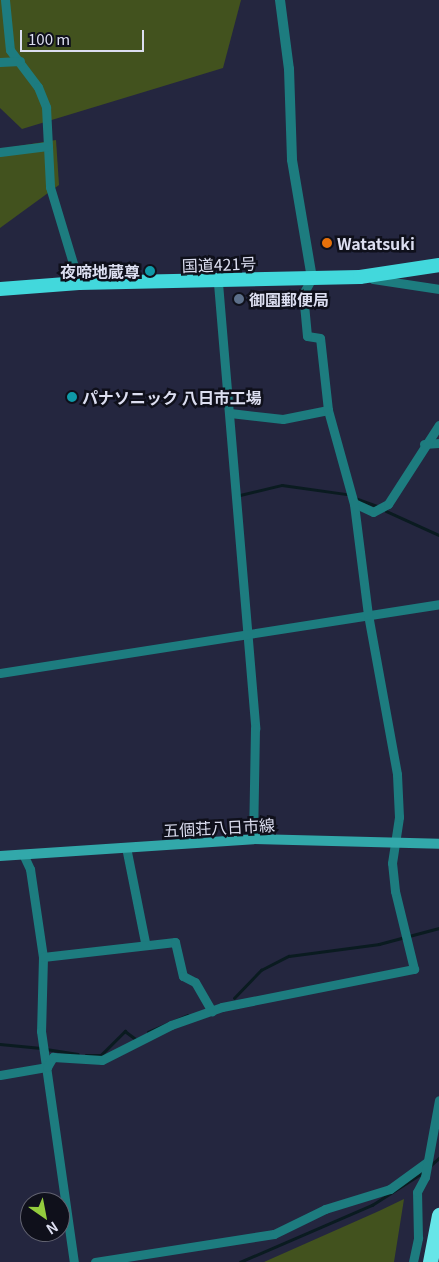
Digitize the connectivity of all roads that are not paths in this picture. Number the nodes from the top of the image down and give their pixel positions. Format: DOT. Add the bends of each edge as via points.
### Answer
graph roads {
  1 [pos="5,0"];
  2 [pos="280,0"];
  3 [pos="20,61"];
  4 [pos="0,62"];
  5 [pos="48,146"];
  6 [pos="0,152"];
  7 [pos="439,265"];
  8 [pos="360,277"];
  9 [pos="312,278"];
  10 [pos="79,282"];
  11 [pos="218,283"];
  12 [pos="439,289"];
  13 [pos="0,290"];
  14 [pos="328,410"];
  15 [pos="230,413"];
  16 [pos="439,425"];
  17 [pos="439,443"];
  18 [pos="424,444"];
  19 [pos="354,503"];
  20 [pos="439,604"];
  21 [pos="368,615"];
  22 [pos="249,634"];
  23 [pos="0,673"];
  24 [pos="253,839"];
  25 [pos="397,840"];
  26 [pos="439,844"];
  27 [pos="126,847"];
  28 [pos="23,854"];
  29 [pos="0,856"];
  30 [pos="145,942"];
  31 [pos="43,957"];
  32 [pos="212,1011"];
  33 [pos="47,1067"];
  34 [pos="0,1075"];
  35 [pos="439,1100"];
  36 [pos="427,1164"];
  37 [pos="439,1215"];
  38 [pos="430,1261"];
  39 [pos="74,1262"];
  40 [pos="95,1262"];
  41 [pos="413,1262"];
  1 -- 3 [label="street" via="10,50"];
  2 -- 9 [label="street" via="289,69 292,160"];
  3 -- 4 [label="street"];
  3 -- 5 [label="street" via="46,107"];
  5 -- 6 [label="street"];
  5 -- 10 [label="street" via="50,187"];
  7 -- 8 [label="highway, 国道421号"];
  8 -- 9 [label="highway, 国道421号"];
  8 -- 12 [label="street"];
  9 -- 11 [label="highway, 国道421号"];
  9 -- 14 [label="street" via="303,294 307,336 320,338"];
  10 -- 11 [label="highway, 国道421号"];
  10 -- 13 [label="highway, 国道421号"];
  11 -- 15 [label="street"];
  14 -- 15 [label="street" via="283,419"];
  14 -- 19 [label="street"];
  15 -- 22 [label="street"];
  16 -- 18 [label="street"];
  17 -- 18 [label="street"];
  18 -- 19 [label="street" via="399,493 388,504 373,512"];
  19 -- 21 [label="street"];
  20 -- 21 [label="street"];
  21 -- 22 [label="street"];
  21 -- 25 [label="street" via="397,774"];
  22 -- 23 [label="street"];
  22 -- 24 [label="street" via="255,728"];
  24 -- 25 [label="main road, 五個荘八日市線"];
  24 -- 27 [label="main road, 五個荘八日市線"];
  25 -- 26 [label="main road, 五個荘八日市線"];
  25 -- 32 [label="street" via="392,863 395,891 414,970"];
  27 -- 28 [label="main road, 五個荘八日市線"];
  27 -- 30 [label="street"];
  28 -- 29 [label="main road, 五個荘八日市線"];
  28 -- 31 [label="street" via="30,869"];
  30 -- 31 [label="street"];
  30 -- 32 [label="street" via="175,942 183,976 195,982"];
  31 -- 33 [label="street" via="41,1031"];
  32 -- 33 [label="street" via="171,1024 102,1060 53,1058"];
  33 -- 34 [label="street"];
  33 -- 39 [label="street"];
  35 -- 36 [label="street"];
  36 -- 40 [label="street" via="390,1189 325,1209 274,1234"];
  36 -- 41 [label="street" via="417,1192 418,1238"];
  37 -- 38 [label="highway"];
}
